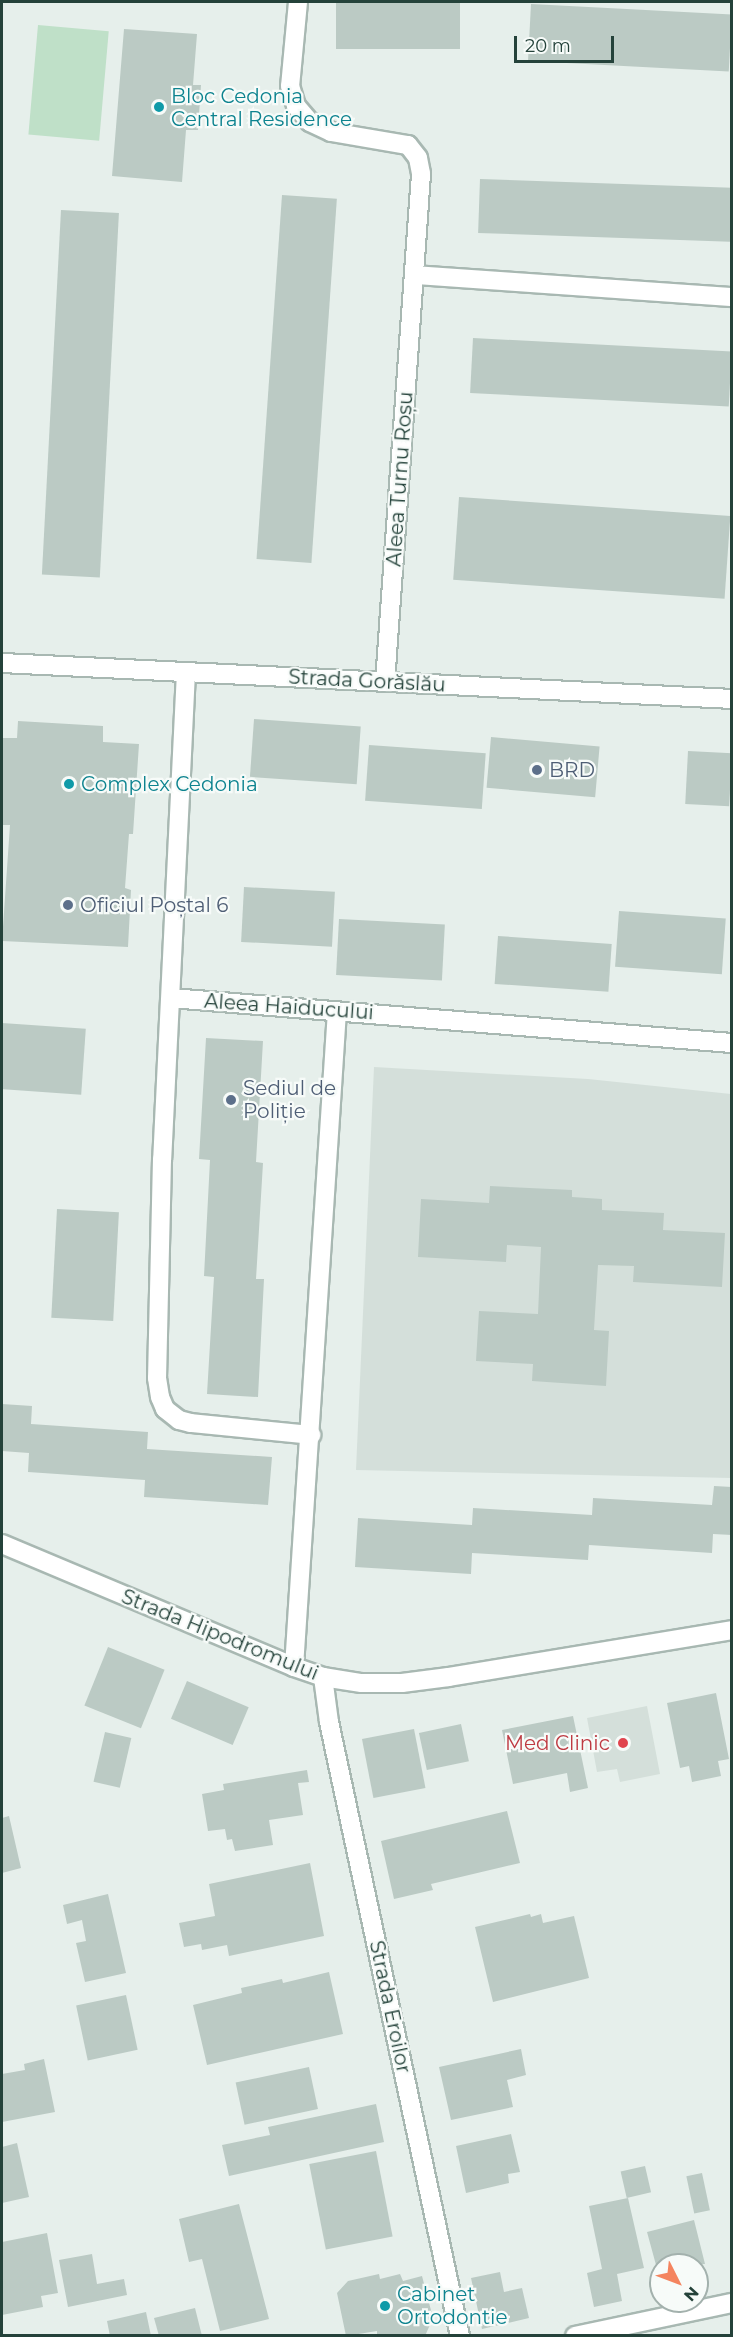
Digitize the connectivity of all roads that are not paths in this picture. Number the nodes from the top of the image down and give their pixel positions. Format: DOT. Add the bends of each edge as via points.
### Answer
graph roads {
  1 [pos="298,2"];
  2 [pos="415,275"];
  3 [pos="732,297"];
  4 [pos="2,663"];
  5 [pos="186,672"];
  6 [pos="385,682"];
  7 [pos="732,699"];
  8 [pos="171,998"];
  9 [pos="337,1011"];
  10 [pos="732,1043"];
  11 [pos="311,1435"];
  12 [pos="2,1544"];
  13 [pos="732,1630"];
  14 [pos="294,1667"];
  15 [pos="322,1677"];
  16 [pos="732,2303"];
  17 [pos="460,2336"];
  18 [pos="575,2336"];
  1 -- 2 [label="street, Aleea Turnu Roșu" via="290,86 296,106 310,122 330,132 408,145 418,158 421,174"];
  2 -- 3 [label="street"];
  2 -- 6 [label="street, Aleea Turnu Roșu"];
  4 -- 5 [label="street, Strada Gorăslău"];
  5 -- 6 [label="street, Strada Gorăslău"];
  5 -- 8 [label="street"];
  6 -- 7 [label="street, Strada Gorăslău"];
  8 -- 9 [label="street, Aleea Haiducului"];
  8 -- 11 [label="street" via="162,1159 157,1378 160,1397 165,1410 185,1422"];
  9 -- 10 [label="street, Aleea Haiducului"];
  9 -- 11 [label="street"];
  11 -- 14 [label="street"];
  12 -- 14 [label="street, Strada Hipodromului"];
  13 -- 15 [label="street, Strada Hipodromului" via="402,1683"];
  14 -- 15 [label="street, Strada Hipodromului"];
  15 -- 17 [label="street, Strada Eroilor"];
  16 -- 18 [label="street"];
}
